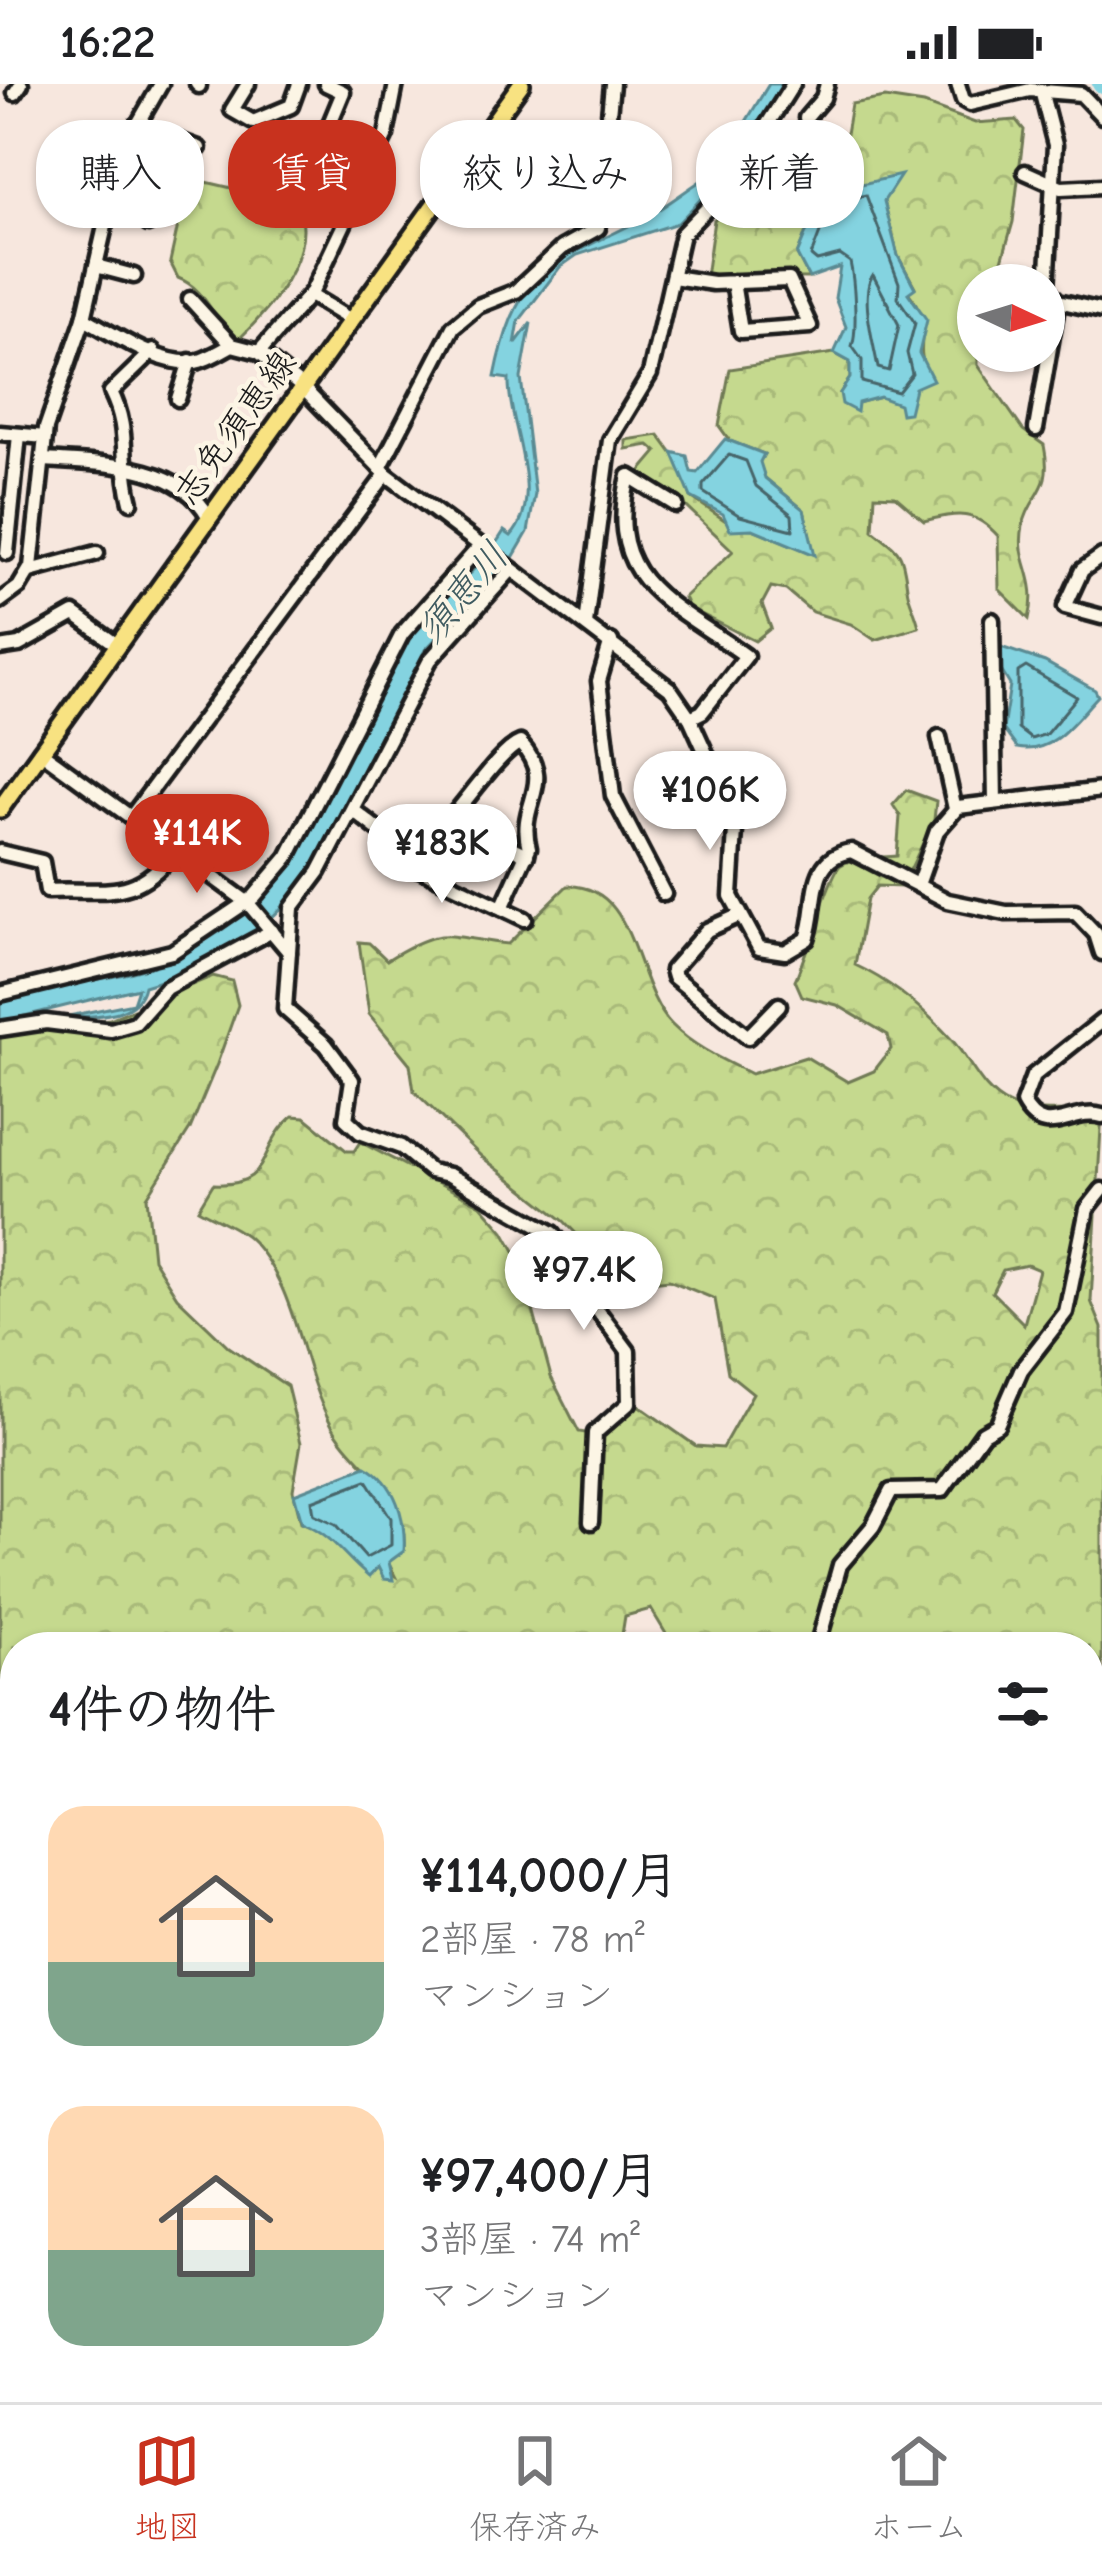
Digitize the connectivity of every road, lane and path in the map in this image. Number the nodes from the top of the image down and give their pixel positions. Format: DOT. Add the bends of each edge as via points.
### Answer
graph roads {
  1 [pos="161,84"];
  2 [pos="248,84"];
  3 [pos="299,84"];
  4 [pos="326,84"];
  5 [pos="396,84"];
  6 [pos="521,84"];
  7 [pos="612,84"];
  8 [pos="793,84"];
  9 [pos="826,84"];
  10 [pos="958,84"];
  11 [pos="1041,90"];
  12 [pos="1102,116"];
  13 [pos="806,118"];
  14 [pos="139,120"];
  15 [pos="331,120"];
  16 [pos="389,120"];
  17 [pos="1025,172"];
  18 [pos="1052,185"];
  19 [pos="1102,186"];
  20 [pos="104,228"];
  21 [pos="340,228"];
  22 [pos="1046,264"];
  23 [pos="96,266"];
  24 [pos="134,276"];
  25 [pos="673,277"];
  26 [pos="733,282"];
  27 [pos="310,295"];
  28 [pos="190,299"];
  29 [pos="1065,303"];
  30 [pos="1102,311"];
  31 [pos="84,318"];
  32 [pos="351,320"];
  33 [pos="232,345"];
  34 [pos="153,351"];
  35 [pos="259,352"];
  36 [pos="190,362"];
  37 [pos="1046,372"];
  38 [pos="302,387"];
  39 [pos="178,399"];
  40 [pos="1036,429"];
  41 [pos="0,433"];
  42 [pos="19,435"];
  43 [pos="45,437"];
  44 [pos="44,460"];
  45 [pos="121,466"];
  46 [pos="383,471"];
  47 [pos="131,502"];
  48 [pos="676,505"];
  49 [pos="208,516"];
  50 [pos="483,548"];
  51 [pos="4,552"];
  52 [pos="97,553"];
  53 [pos="1101,559"];
  54 [pos="31,565"];
  55 [pos="510,569"];
  56 [pos="0,601"];
  57 [pos="1102,617"];
  58 [pos="992,620"];
  59 [pos="586,624"];
  60 [pos="611,641"];
  61 [pos="117,645"];
  62 [pos="0,648"];
  63 [pos="690,718"];
  64 [pos="939,736"];
  65 [pos="40,751"];
  66 [pos="1102,790"];
  67 [pos="994,802"];
  68 [pos="0,809"];
  69 [pos="956,809"];
  70 [pos="353,810"];
  71 [pos="131,818"];
  72 [pos="450,819"];
  73 [pos="175,850"];
  74 [pos="0,852"];
  75 [pos="526,855"];
  76 [pos="412,856"];
  77 [pos="919,882"];
  78 [pos="664,894"];
  79 [pos="247,902"];
  80 [pos="502,908"];
  81 [pos="738,916"];
  82 [pos="525,919"];
  83 [pos="271,929"];
  84 [pos="289,952"];
  85 [pos="1102,953"];
  86 [pos="0,994"];
  87 [pos="779,1005"];
  88 [pos="1102,1021"];
  89 [pos="0,1029"];
  90 [pos="1102,1116"];
  91 [pos="1102,1190"];
  92 [pos="590,1522"];
  93 [pos="821,1632"];
  1 -- 14 [label="street"];
  2 -- 3 [label="street" via="232,110 254,122 291,106"];
  4 -- 15 [label="street" via="343,92"];
  5 -- 16 [label="street"];
  6 -- 32 [label="main road, 志免須恵線"];
  7 -- 46 [label="street" via="598,228 453,327"];
  8 -- 25 [label="street" via="728,187 682,234"];
  9 -- 13 [label="street"];
  10 -- 11 [label="street" via="970,104"];
  11 -- 12 [label="street" via="1081,94"];
  11 -- 18 [label="street" via="1055,145"];
  17 -- 18 [label="street"];
  18 -- 19 [label="street"];
  18 -- 22 [label="street"];
  20 -- 23 [label="street"];
  21 -- 27 [label="street"];
  23 -- 24 [label="street"];
  23 -- 31 [label="street"];
  25 -- 26 [label="street"];
  25 -- 59 [label="street" via="650,374 610,440"];
  26 -- 26 [label="street" via="789,280 810,326 741,331"];
  27 -- 32 [label="street"];
  27 -- 35 [label="street"];
  28 -- 33 [label="street"];
  29 -- 30 [label="street"];
  31 -- 34 [label="street"];
  31 -- 43 [label="street"];
  32 -- 38 [label="main road, 志免須恵線"];
  33 -- 35 [label="street"];
  33 -- 36 [label="street"];
  34 -- 36 [label="street"];
  34 -- 45 [label="street" via="111,392 125,421"];
  35 -- 38 [label="street"];
  36 -- 39 [label="street"];
  37 -- 40 [label="street"];
  38 -- 46 [label="street"];
  38 -- 49 [label="main road, 志免須恵線"];
  41 -- 42 [label="street"];
  42 -- 43 [label="street"];
  42 -- 51 [label="street"];
  43 -- 44 [label="street"];
  44 -- 45 [label="street"];
  44 -- 54 [label="street"];
  45 -- 47 [label="street"];
  45 -- 49 [label="street" via="199,500"];
  46 -- 50 [label="street"];
  46 -- 71 [label="street"];
  48 -- 63 [label="street" via="629,476 619,516 634,573 746,656"];
  49 -- 61 [label="main road, 志免須恵線"];
  50 -- 55 [label="street"];
  50 -- 79 [label="street" via="402,634 288,857"];
  51 -- 54 [label="street"];
  52 -- 54 [label="street"];
  53 -- 57 [label="street" via="1082,570 1066,608"];
  54 -- 56 [label="street"];
  55 -- 59 [label="street"];
  55 -- 70 [label="street" via="430,660"];
  58 -- 67 [label="street"];
  59 -- 60 [label="street"];
  60 -- 63 [label="street" via="656,674"];
  60 -- 78 [label="street" via="599,681 613,796"];
  61 -- 62 [label="street" via="74,614"];
  61 -- 65 [label="main road, 志免須恵線"];
  63 -- 81 [label="street" via="729,804"];
  64 -- 69 [label="street"];
  65 -- 68 [label="main road, 志免須恵線"];
  65 -- 71 [label="street"];
  66 -- 67 [label="street"];
  67 -- 69 [label="street"];
  69 -- 77 [label="street" via="937,831"];
  70 -- 76 [label="street"];
  70 -- 84 [label="street" via="292,908"];
  71 -- 73 [label="street"];
  72 -- 75 [label="street"];
  72 -- 75 [label="street" via="507,748 520,743 537,762 539,783 528,808"];
  72 -- 76 [label="street"];
  73 -- 74 [label="street" via="141,885 110,892 47,891 42,862"];
  73 -- 79 [label="street"];
  75 -- 80 [label="street"];
  76 -- 80 [label="street" via="412,866"];
  77 -- 81 [label="street" via="851,851 827,859 807,939 785,952 759,948"];
  77 -- 85 [label="street" via="948,901 1006,914 1075,912"];
  79 -- 83 [label="street"];
  79 -- 86 [label="street" via="172,952"];
  80 -- 82 [label="street"];
  81 -- 87 [label="street" via="707,930 674,977 748,1037"];
  83 -- 84 [label="street"];
  83 -- 89 [label="street" via="166,988 135,1023"];
  84 -- 92 [label="street" via="285,1010 352,1080 346,1119 553,1233 628,1351 629,1403 595,1433"];
  88 -- 90 [label="street" via="1033,1076 1023,1103 1042,1123"];
  91 -- 93 [label="street" via="1087,1209 1066,1312 1021,1370 997,1425 942,1490 891,1491 840,1565"];
}
